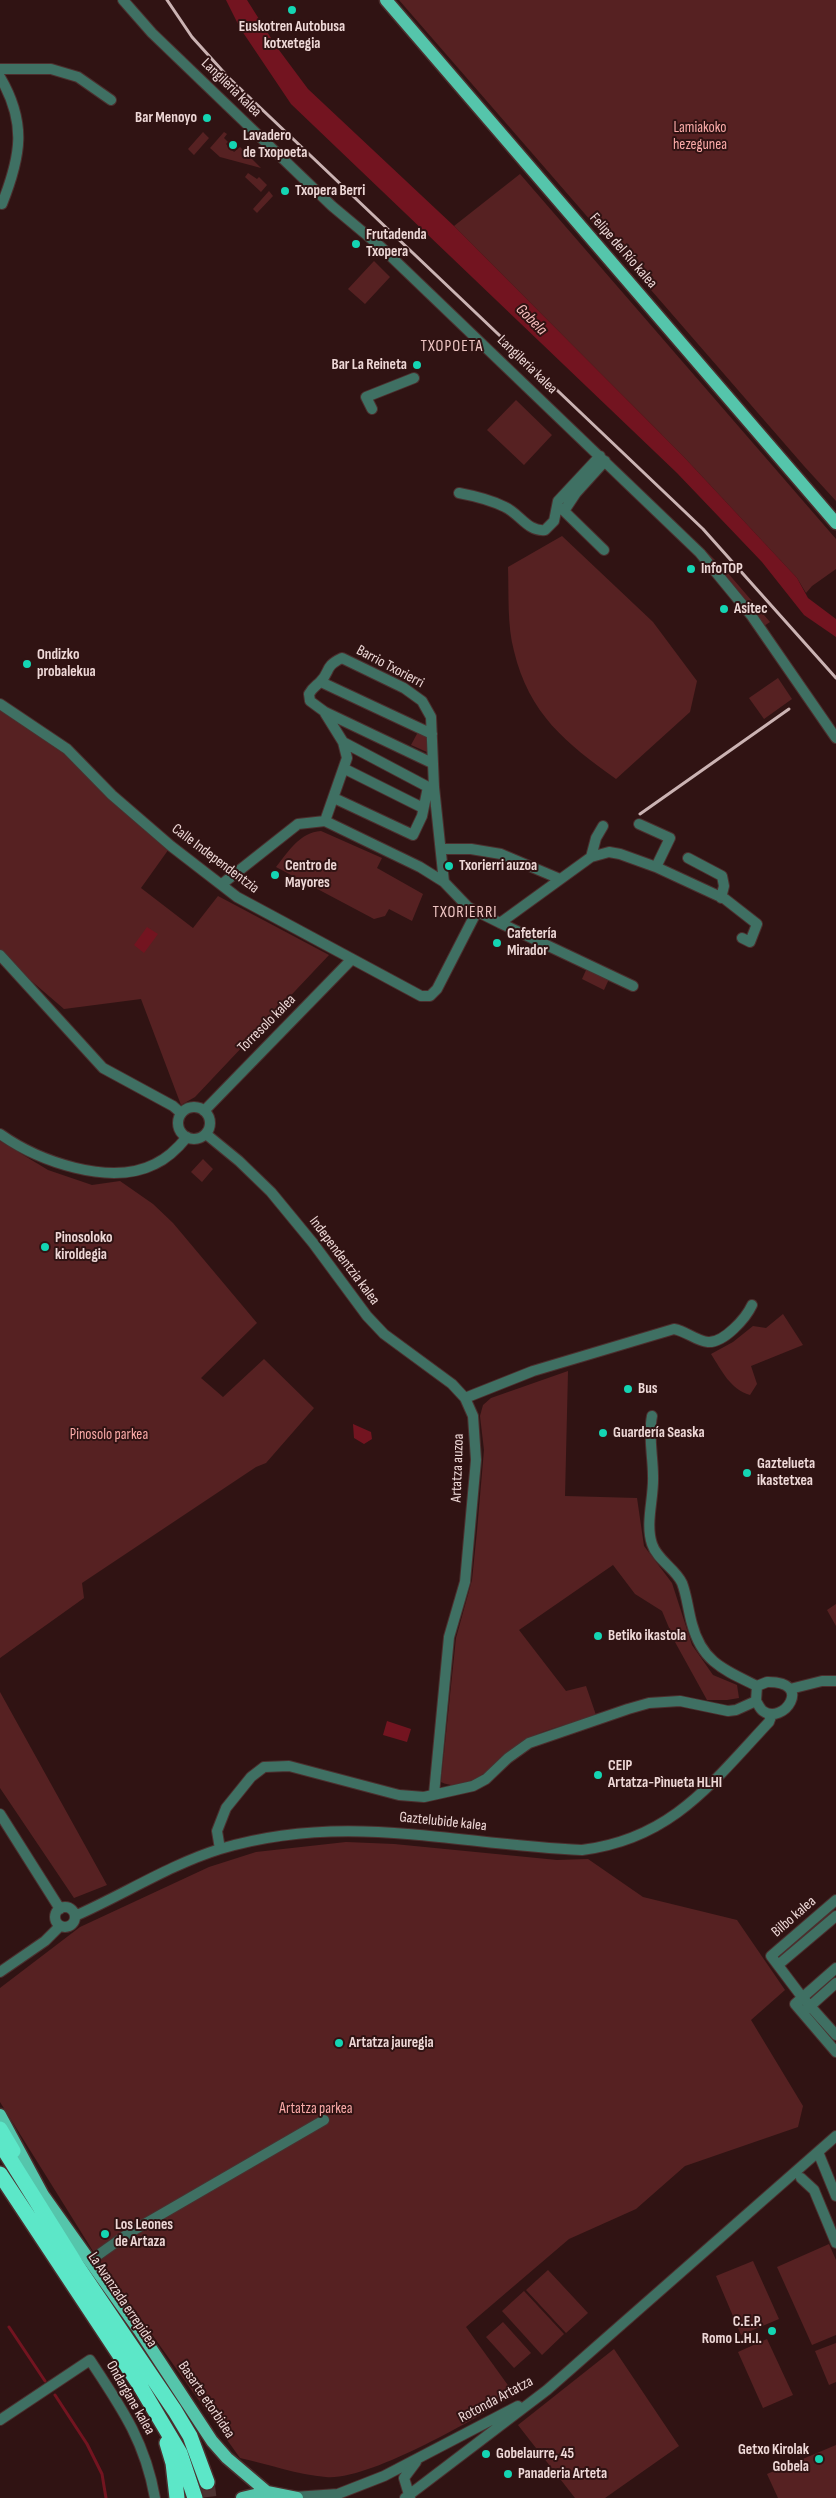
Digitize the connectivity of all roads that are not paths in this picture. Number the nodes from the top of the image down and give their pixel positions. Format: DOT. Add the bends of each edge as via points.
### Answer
graph roads {
  1 [pos="123,0"];
  2 [pos="386,0"];
  3 [pos="0,69"];
  4 [pos="0,77"];
  5 [pos="111,100"];
  6 [pos="2,204"];
  7 [pos="414,378"];
  8 [pos="372,410"];
  9 [pos="603,458"];
  10 [pos="459,493"];
  11 [pos="836,523"];
  12 [pos="604,550"];
  13 [pos="321,682"];
  14 [pos="0,704"];
  15 [pos="325,712"];
  16 [pos="432,734"];
  17 [pos="836,738"];
  18 [pos="343,742"];
  19 [pos="432,763"];
  20 [pos="345,769"];
  21 [pos="431,787"];
  22 [pos="334,798"];
  23 [pos="423,808"];
  24 [pos="642,819"];
  25 [pos="325,821"];
  26 [pos="603,826"];
  27 [pos="441,849"];
  28 [pos="591,857"];
  29 [pos="688,858"];
  30 [pos="656,867"];
  31 [pos="560,879"];
  32 [pos="444,882"];
  33 [pos="222,884"];
  34 [pos="721,898"];
  35 [pos="477,912"];
  36 [pos="500,923"];
  37 [pos="742,938"];
  38 [pos="0,955"];
  39 [pos="352,959"];
  40 [pos="633,986"];
  41 [pos="204,1110"];
  42 [pos="181,1113"];
  43 [pos="0,1134"];
  44 [pos="206,1134"];
  45 [pos="187,1138"];
  46 [pos="752,1305"];
  47 [pos="465,1398"];
  48 [pos="652,1416"];
  49 [pos="836,1681"];
  50 [pos="757,1686"];
  51 [pos="790,1689"];
  52 [pos="756,1701"];
  53 [pos="772,1714"];
  54 [pos="434,1794"];
  55 [pos="0,1814"];
  56 [pos="220,1849"];
  57 [pos="836,1900"];
  58 [pos="60,1909"];
  59 [pos="75,1916"];
  60 [pos="836,1916"];
  61 [pos="60,1926"];
  62 [pos="778,1965"];
  63 [pos="836,1968"];
  64 [pos="0,1972"];
  65 [pos="836,1983"];
  66 [pos="799,2000"];
  67 [pos="812,2005"];
  68 [pos="803,2013"];
  69 [pos="836,2034"];
  70 [pos="836,2052"];
  71 [pos="0,2115"];
  72 [pos="324,2120"];
  73 [pos="0,2129"];
  74 [pos="836,2136"];
  75 [pos="0,2143"];
  76 [pos="818,2152"];
  77 [pos="0,2174"];
  78 [pos="801,2178"];
  79 [pos="43,2195"];
  80 [pos="836,2196"];
  81 [pos="836,2243"];
  82 [pos="98,2255"];
  83 [pos="547,2390"];
  84 [pos="0,2420"];
  85 [pos="161,2420"];
  86 [pos="417,2461"];
  87 [pos="207,2482"];
  88 [pos="267,2492"];
  89 [pos="295,2497"];
  90 [pos="408,2497"];
  91 [pos="155,2498"];
  92 [pos="177,2498"];
  93 [pos="195,2498"];
  94 [pos="242,2498"];
  1 -- 9 [label="street, Langileria kalea" via="152,33 332,206 382,247"];
  2 -- 11 [label="main road, Felipe del Río kalea"];
  3 -- 5 [label="street" via="51,69 78,77"];
  4 -- 6 [label="street" via="10,94 18,128 15,171"];
  7 -- 8 [label="street" via="366,397"];
  9 -- 10 [label="street" via="558,501 554,521 546,530 531,528 514,512 498,504"];
  9 -- 12 [label="street" via="564,511"];
  9 -- 17 [label="street, Langileria kalea" via="700,553 751,615"];
  13 -- 15 [label="street, Barrio Txorierri" via="309,694 310,701"];
  13 -- 16 [label="street"];
  13 -- 16 [label="street, Barrio Txorierri" via="331,664 342,658 351,662 404,688 422,701 431,717"];
  14 -- 33 [label="street, Calle Independentzia" via="67,748 112,795 171,846"];
  15 -- 18 [label="street, Barrio Txorierri"];
  15 -- 19 [label="street, Barrio Txorierri"];
  16 -- 19 [label="street, Barrio Txorierri"];
  18 -- 20 [label="street, Barrio Txorierri" via="347,758"];
  18 -- 21 [label="street"];
  19 -- 21 [label="street, Barrio Txorierri"];
  20 -- 22 [label="street, Barrio Txorierri"];
  20 -- 23 [label="street"];
  21 -- 23 [label="street, Barrio Txorierri"];
  21 -- 27 [label="street, Barrio Txorierri"];
  22 -- 23 [label="street, Barrio Txorierri" via="408,835 416,832"];
  22 -- 25 [label="street, Barrio Txorierri"];
  24 -- 30 [label="street" via="670,838"];
  25 -- 32 [label="street"];
  25 -- 33 [label="street" via="298,824"];
  26 -- 28 [label="street"];
  27 -- 31 [label="street" via="501,854"];
  27 -- 32 [label="street, Barrio Txorierri"];
  28 -- 30 [label="street" via="609,852"];
  28 -- 31 [label="street"];
  29 -- 34 [label="street" via="722,876"];
  30 -- 34 [label="street"];
  31 -- 36 [label="street"];
  32 -- 35 [label="street"];
  33 -- 39 [label="street, Calle Independentzia" via="236,897"];
  34 -- 37 [label="street" via="757,924 750,942"];
  35 -- 36 [label="street"];
  35 -- 39 [label="street, Calle Independentzia" via="430,996 421,996"];
  36 -- 40 [label="street"];
  38 -- 42 [label="street" via="104,1068"];
  39 -- 41 [label="street, Torresolo kalea"];
  41 -- 42 [label="street" via="194,1107"];
  41 -- 44 [label="street" via="210,1124"];
  42 -- 45 [label="street" via="178,1128"];
  43 -- 45 [label="street" via="26,1150 56,1162 85,1170 113,1172 154,1165"];
  44 -- 45 [label="street" via="196,1139"];
  44 -- 47 [label="street, Independentzia kalea" via="270,1192 380,1330 437,1371"];
  46 -- 47 [label="street" via="746,1318 715,1341 707,1342 674,1329 533,1371"];
  47 -- 54 [label="street, Artatza auzoa" via="473,1416 476,1460 465,1582 448,1637"];
  48 -- 50 [label="street" via="651,1543 682,1583 701,1649 710,1660"];
  49 -- 51 [label="street"];
  50 -- 51 [label="street" via="780,1682"];
  50 -- 52 [label="street"];
  51 -- 53 [label="street" via="791,1703"];
  52 -- 53 [label="street" via="763,1711"];
  52 -- 54 [label="street" via="728,1711 680,1701 628,1708 529,1743 473,1786"];
  53 -- 56 [label="street, Gaztelubide kalea" via="769,1722 686,1808 631,1840 602,1848 554,1849 379,1830 332,1830 281,1835"];
  54 -- 56 [label="street" via="424,1797 399,1795 289,1766 264,1767 251,1777 226,1808 217,1831"];
  55 -- 58 [label="street"];
  56 -- 59 [label="street, Gaztelubide kalea" via="181,1864"];
  57 -- 62 [label="street, Bilbo kalea" via="771,1956"];
  58 -- 59 [label="street" via="69,1909"];
  58 -- 61 [label="street" via="55,1918"];
  59 -- 61 [label="street" via="72,1924"];
  60 -- 62 [label="street, Bilbo kalea"];
  61 -- 64 [label="street" via="46,1941"];
  62 -- 66 [label="street"];
  63 -- 66 [label="street"];
  65 -- 67 [label="street"];
  66 -- 67 [label="street"];
  66 -- 68 [label="street"];
  67 -- 68 [label="street"];
  67 -- 69 [label="street"];
  68 -- 70 [label="street"];
  71 -- 79 [label="main road, Basarte etorbidea"];
  72 -- 82 [label="street" via="129,2233"];
  73 -- 79 [label="highway"];
  74 -- 76 [label="street"];
  75 -- 87 [label="highway, La Avanzada errepidea" via="190,2436"];
  76 -- 80 [label="street"];
  76 -- 83 [label="street"];
  77 -- 85 [label="highway"];
  78 -- 81 [label="street" via="814,2190"];
  79 -- 88 [label="main road, Basarte etorbidea" via="212,2440 227,2458"];
  83 -- 86 [label="street, Rotonda Artatza"];
  83 -- 90 [label="street, Rotonda Artatza"];
  84 -- 91 [label="street, Ondargane kalea" via="90,2360 139,2440 150,2468"];
  85 -- 92 [label="highway" via="173,2463"];
  85 -- 93 [label="highway" via="180,2453"];
  86 -- 89 [label="street, Rotonda Artatza" via="338,2494"];
  86 -- 90 [label="street" via="404,2478"];
  88 -- 89 [label="main road, Rotonda Artatza"];
  88 -- 94 [label="main road, Rotonda Artatza"];
}
